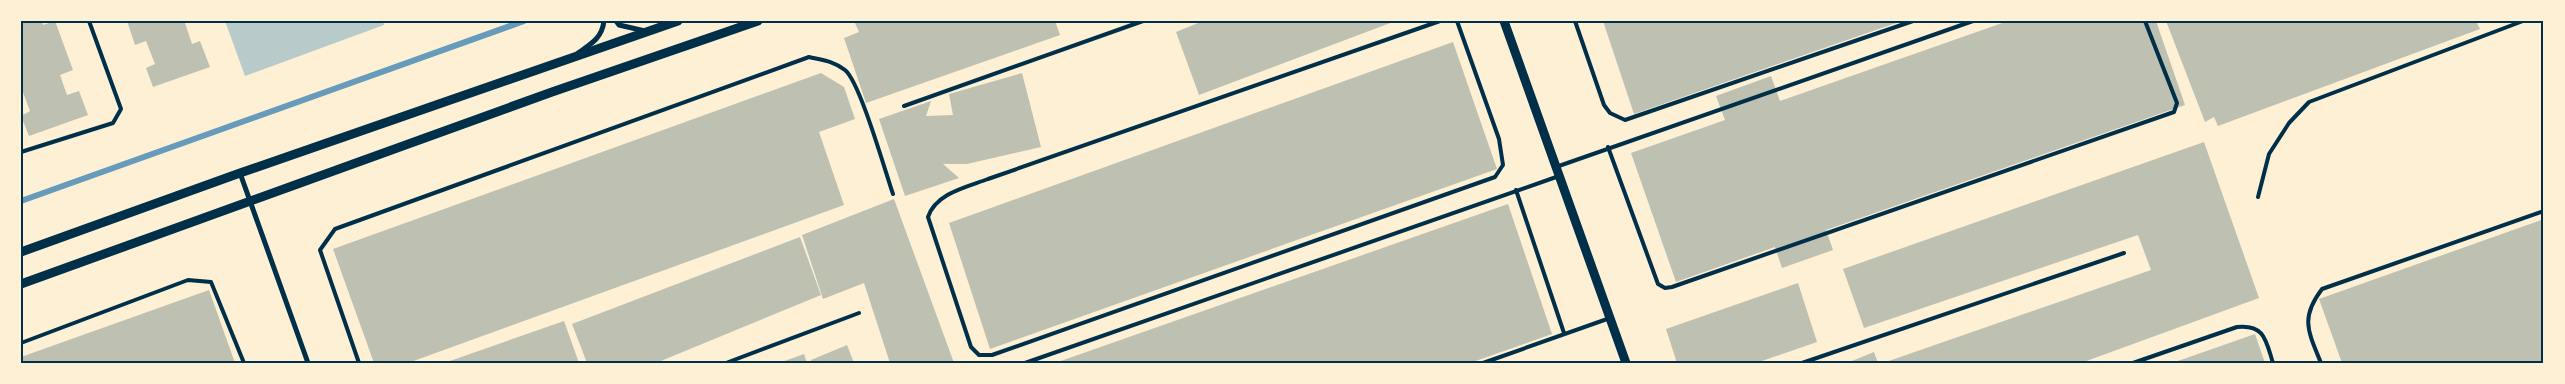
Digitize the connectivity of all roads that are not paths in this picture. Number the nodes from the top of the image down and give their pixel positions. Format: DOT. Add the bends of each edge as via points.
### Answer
graph roads {
  1 [pos="89,21"];
  2 [pos="604,21"];
  3 [pos="616,21"];
  4 [pos="678,21"];
  5 [pos="758,21"];
  6 [pos="1143,21"];
  7 [pos="1440,21"];
  8 [pos="1457,21"];
  9 [pos="1504,21"];
  10 [pos="1575,21"];
  11 [pos="1913,21"];
  12 [pos="1973,21"];
  13 [pos="2145,21"];
  14 [pos="2523,21"];
  15 [pos="649,32"];
  16 [pos="567,59"];
  17 [pos="904,106"];
  18 [pos="1608,147"];
  19 [pos="21,152"];
  20 [pos="1556,167"];
  21 [pos="240,173"];
  22 [pos="1559,176"];
  23 [pos="1516,190"];
  24 [pos="893,194"];
  25 [pos="2258,197"];
  26 [pos="250,202"];
  27 [pos="2544,211"];
  28 [pos="21,252"];
  29 [pos="2124,252"];
  30 [pos="21,284"];
  31 [pos="859,313"];
  32 [pos="1610,318"];
  33 [pos="1564,333"];
  34 [pos="21,342"];
  35 [pos="244,363"];
  36 [pos="308,363"];
  37 [pos="359,363"];
  38 [pos="726,363"];
  39 [pos="1025,363"];
  40 [pos="1483,363"];
  41 [pos="1626,363"];
  42 [pos="1802,363"];
  43 [pos="2133,363"];
  44 [pos="2273,363"];
  45 [pos="2321,363"];
  1 -- 19 [label="lane" via="121,109 113,123"];
  2 -- 16 [label="street" via="595,42"];
  3 -- 15 [label="street" via="619,25"];
  4 -- 15 [label="street"];
  5 -- 26 [label="street"];
  6 -- 17 [label="lane"];
  7 -- 8 [label="lane" via="988,178 943,197 932,206 928,217 971,347 979,355 992,355 1494,177 1503,166 1499,139"];
  9 -- 20 [label="street"];
  10 -- 11 [label="lane" via="1604,105 1610,113 1625,120"];
  12 -- 18 [label="lane"];
  13 -- 18 [label="lane" via="2177,103 2174,112 1672,287 1658,284"];
  14 -- 25 [label="lane" via="2309,102 2289,122 2269,154"];
  15 -- 16 [label="street"];
  16 -- 21 [label="street"];
  18 -- 20 [label="lane"];
  20 -- 22 [label="street"];
  21 -- 26 [label="street"];
  21 -- 28 [label="street"];
  22 -- 23 [label="lane"];
  22 -- 32 [label="street"];
  23 -- 33 [label="lane"];
  23 -- 39 [label="lane"];
  24 -- 37 [label="lane" via="857,89 847,71 833,62 809,56 335,229 320,250"];
  26 -- 30 [label="street"];
  26 -- 36 [label="street"];
  27 -- 45 [label="lane" via="2322,289 2308,313 2310,336"];
  29 -- 42 [label="lane"];
  31 -- 38 [label="lane"];
  32 -- 33 [label="lane"];
  32 -- 41 [label="street"];
  33 -- 40 [label="lane"];
  34 -- 35 [label="lane" via="188,280 211,282"];
  43 -- 44 [label="lane" via="2248,326 2258,329 2266,338"];
}
